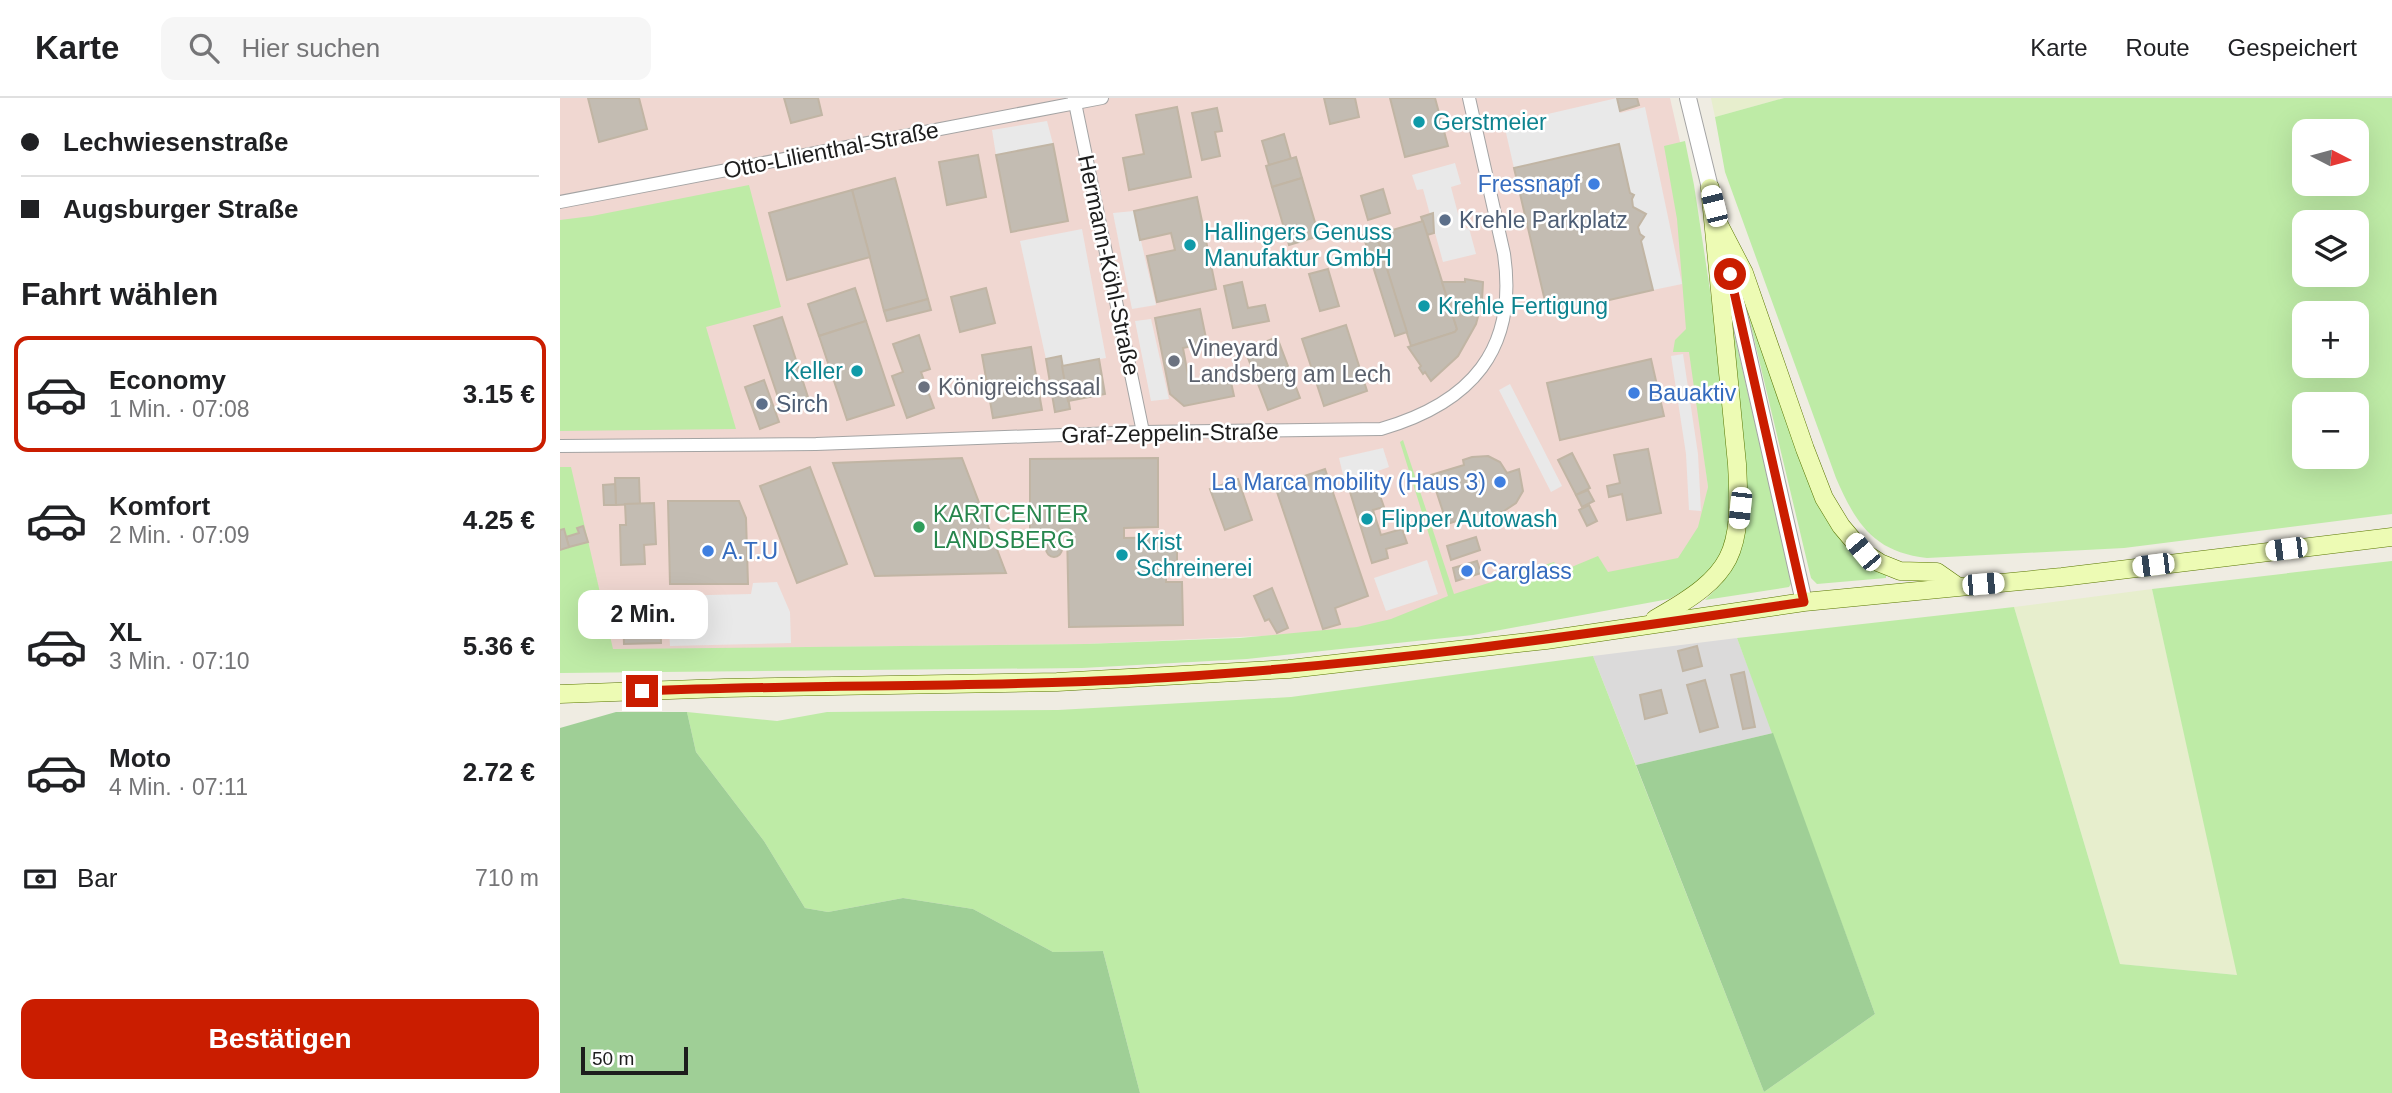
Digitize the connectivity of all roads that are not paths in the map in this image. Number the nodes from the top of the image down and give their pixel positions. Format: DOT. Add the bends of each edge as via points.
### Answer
graph roads {
  1 [pos="1102,98"];
  2 [pos="1469,98"];
  3 [pos="1688,98"];
  4 [pos="1075,101"];
  5 [pos="1710,188"];
  6 [pos="560,202"];
  7 [pos="1719,225"];
  8 [pos="1143,432"];
  9 [pos="560,446"];
  10 [pos="2392,537"];
  11 [pos="1957,586"];
  12 [pos="1804,602"];
  13 [pos="1646,624"];
  14 [pos="560,694"];
  1 -- 4 [label="street, Otto-Lilienthal-Straße"];
  2 -- 8 [label="street, Graf-Zeppelin-Straße" via="1508,280 1499,339 1463,389 1444,403 1381,429"];
  3 -- 5 [label="street"];
  4 -- 6 [label="street, Otto-Lilienthal-Straße"];
  4 -- 8 [label="street, Hermann-Köhl-Straße"];
  5 -- 7 [label="street"];
  5 -- 13 [label="main road" via="1737,464 1737,534 1719,574 1700,592"];
  7 -- 11 [label="main road" via="1744,273 1824,498 1841,526 1863,552 1880,563 1900,571 1937,572"];
  7 -- 12 [label="street"];
  8 -- 9 [label="street, Graf-Zeppelin-Straße" via="816,444"];
  10 -- 11 [label="main road"];
  11 -- 12 [label="main road"];
  12 -- 13 [label="main road"];
  13 -- 14 [label="main road" via="1437,653 1142,679"];
}
